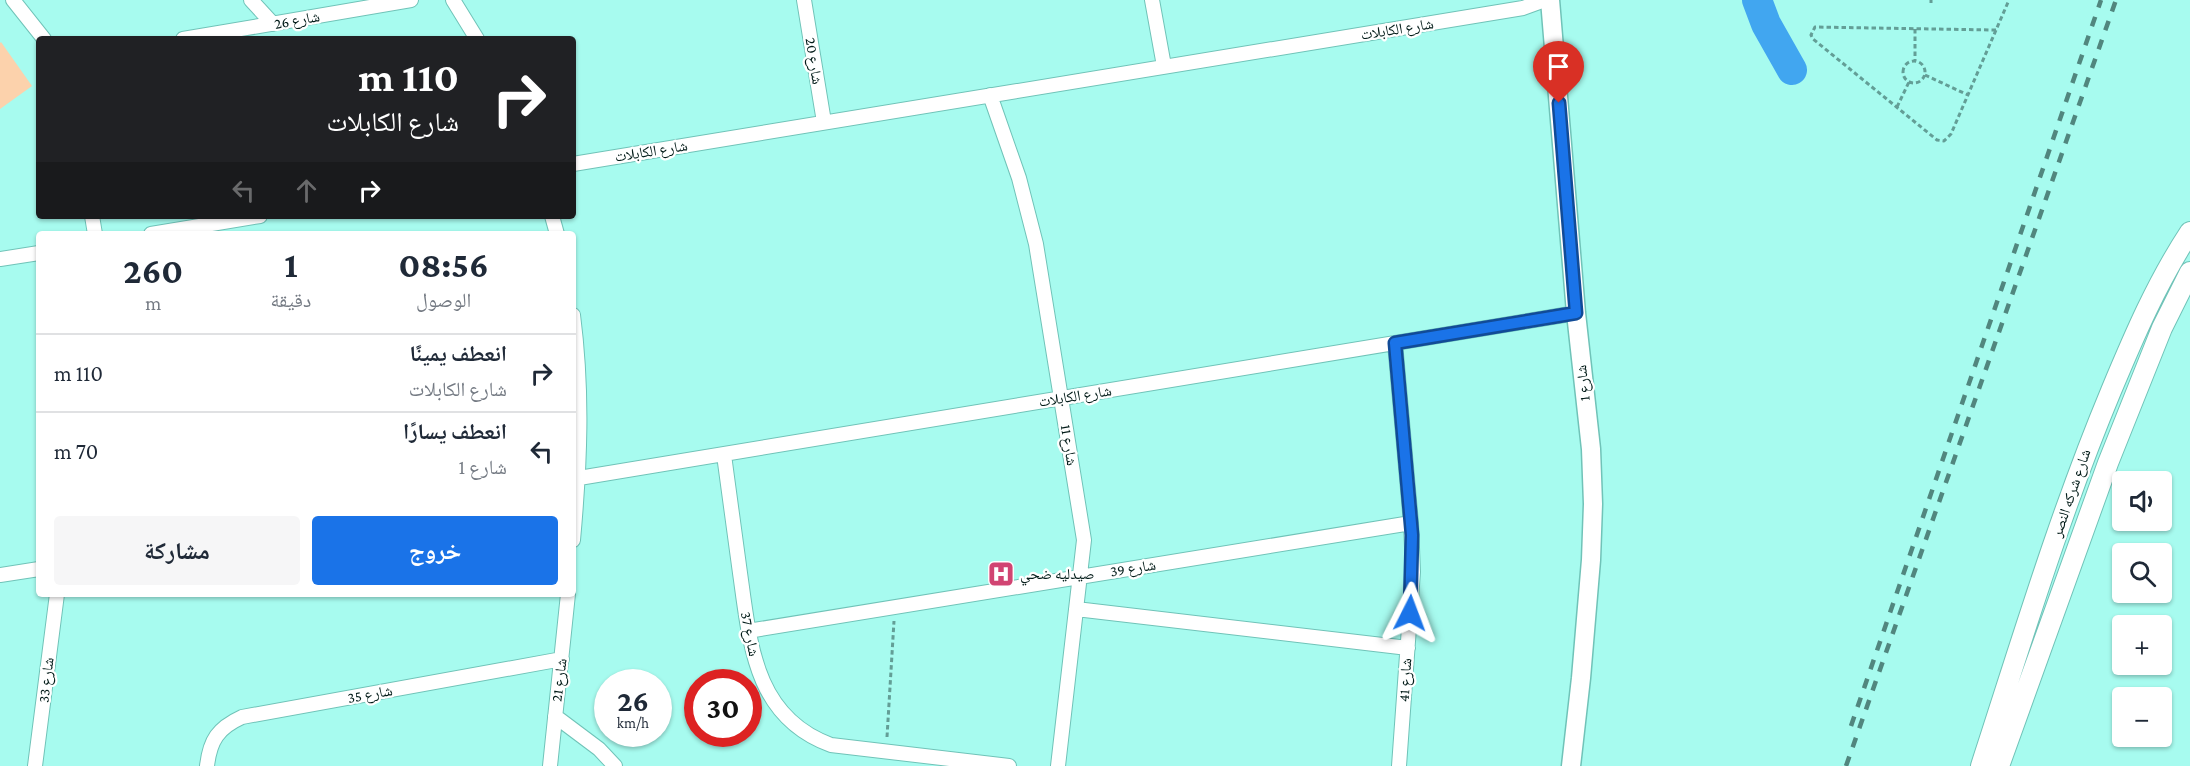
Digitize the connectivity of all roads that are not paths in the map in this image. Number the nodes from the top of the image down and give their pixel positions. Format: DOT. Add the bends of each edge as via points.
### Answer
graph roads {
  1 [pos="13,0"];
  2 [pos="251,0"];
  3 [pos="411,0"];
  4 [pos="453,0"];
  5 [pos="804,0"];
  6 [pos="1152,0"];
  7 [pos="1545,0"];
  8 [pos="1550,0"];
  9 [pos="273,24"];
  10 [pos="42,36"];
  11 [pos="201,36"];
  12 [pos="475,36"];
  13 [pos="1164,66"];
  14 [pos="990,95"];
  15 [pos="824,122"];
  16 [pos="576,163"];
  17 [pos="242,219"];
  18 [pos="169,231"];
  19 [pos="2190,232"];
  20 [pos="36,253"];
  21 [pos="0,259"];
  22 [pos="2190,272"];
  23 [pos="1576,313"];
  24 [pos="576,338"];
  25 [pos="1395,343"];
  26 [pos="1062,398"];
  27 [pos="724,455"];
  28 [pos="576,478"];
  29 [pos="1411,523"];
  30 [pos="36,569"];
  31 [pos="0,575"];
  32 [pos="1080,577"];
  33 [pos="57,597"];
  34 [pos="568,597"];
  35 [pos="1076,609"];
  36 [pos="748,631"];
  37 [pos="1408,648"];
  38 [pos="562,659"];
  39 [pos="555,716"];
  40 [pos="35,766"];
  41 [pos="207,766"];
  42 [pos="550,766"];
  43 [pos="615,766"];
  44 [pos="1009,766"];
  45 [pos="1058,766"];
  46 [pos="1399,766"];
  47 [pos="1571,766"];
  48 [pos="1981,766"];
  49 [pos="1999,766"];
  1 -- 10 [label="street"];
  2 -- 9 [label="street"];
  3 -- 9 [label="street, شارع 26"];
  4 -- 12 [label="street"];
  5 -- 15 [label="street, شارع 20"];
  6 -- 13 [label="street"];
  7 -- 13 [label="street, شارع الكابلات" via="1522,8"];
  8 -- 23 [label="street, شارع 1"];
  9 -- 11 [label="street, شارع 26"];
  13 -- 14 [label="street, شارع الكابلات"];
  14 -- 15 [label="street, شارع الكابلات"];
  14 -- 26 [label="street, شارع 11" via="1019,178 1036,244"];
  15 -- 16 [label="street, شارع الكابلات"];
  17 -- 18 [label="street"];
  19 -- 48 [label="main road, شارع شركه النصر" via="2141,320 2084,455"];
  20 -- 21 [label="street"];
  22 -- 49 [label="main road, شارع شركه النصر" via="2162,328 2108,463"];
  23 -- 25 [label="street, شارع الكابلات"];
  23 -- 47 [label="street, شارع 1" via="1593,504"];
  24 -- 28 [label="street" via="581,415"];
  25 -- 26 [label="street, شارع الكابلات"];
  25 -- 29 [label="street, شارع 41"];
  26 -- 27 [label="street, شارع الكابلات"];
  26 -- 32 [label="street, شارع 11" via="1084,540"];
  27 -- 28 [label="street, شارع الكابلات"];
  27 -- 36 [label="street, شارع 37"];
  29 -- 32 [label="street, شارع 39"];
  29 -- 37 [label="street, شارع 41" via="1413,572"];
  30 -- 31 [label="street"];
  32 -- 35 [label="street, شارع 11"];
  32 -- 36 [label="street, شارع 39"];
  33 -- 40 [label="street, شارع 33"];
  34 -- 38 [label="street, شارع 21"];
  35 -- 37 [label="street"];
  35 -- 45 [label="street, شارع 11"];
  36 -- 44 [label="street, شارع 37" via="770,696 796,728 813,738 831,745"];
  37 -- 46 [label="street, شارع 41"];
  38 -- 39 [label="street, شارع 21"];
  38 -- 41 [label="street, شارع 35" via="242,717 217,734 209,748"];
  39 -- 42 [label="street, شارع 21"];
  39 -- 43 [label="street"];
}
